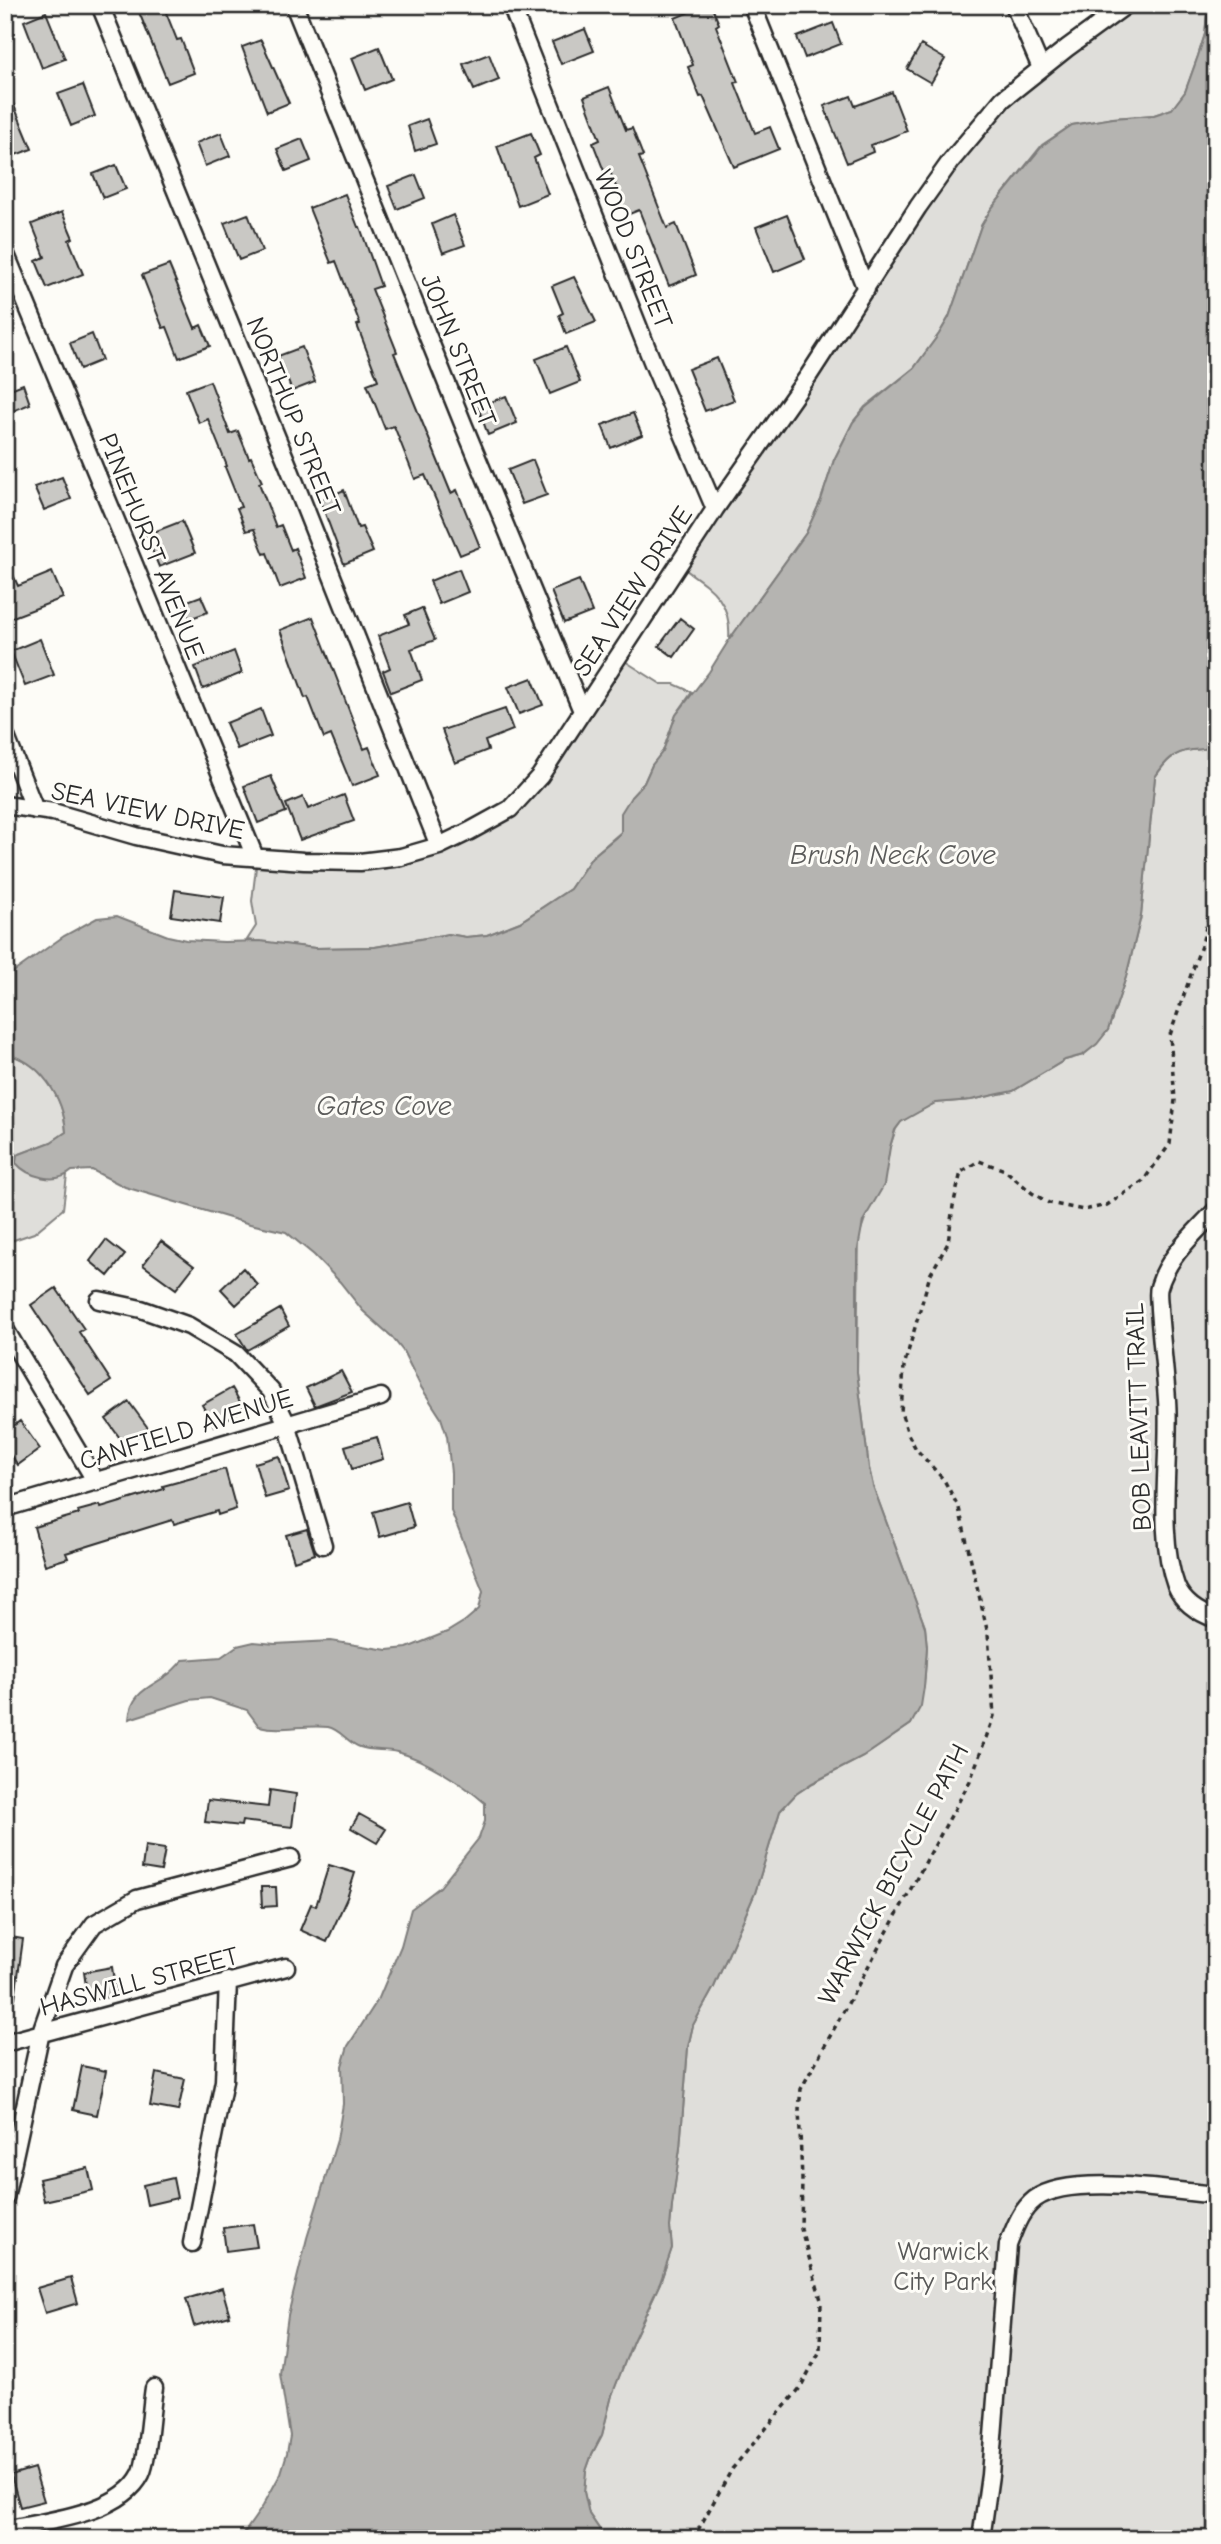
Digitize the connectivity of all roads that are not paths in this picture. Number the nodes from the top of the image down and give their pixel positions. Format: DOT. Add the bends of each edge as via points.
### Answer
graph roads {
  1 [pos="100,5"];
  2 [pos="294,5"];
  3 [pos="511,5"];
  4 [pos="752,5"];
  5 [pos="1013,5"];
  6 [pos="1126,5"];
  7 [pos="1041,68"];
  8 [pos="5,253"];
  9 [pos="866,289"];
  10 [pos="715,509"];
  11 [pos="582,711"];
  12 [pos="5,734"];
  13 [pos="5,806"];
  14 [pos="35,810"];
  15 [pos="439,846"];
  16 [pos="255,857"];
  17 [pos="1216,1210"];
  18 [pos="99,1300"];
  19 [pos="5,1329"];
  20 [pos="381,1396"];
  21 [pos="287,1424"];
  22 [pos="96,1482"];
  23 [pos="5,1508"];
  24 [pos="323,1545"];
  25 [pos="1216,1619"];
  26 [pos="291,1858"];
  27 [pos="286,1967"];
  28 [pos="228,1981"];
  29 [pos="41,2032"];
  30 [pos="5,2043"];
  31 [pos="1216,2195"];
  32 [pos="5,2198"];
  33 [pos="192,2243"];
  34 [pos="154,2388"];
  35 [pos="5,2530"];
  36 [pos="981,2539"];
  1 -- 15 [label="street, NORTHUP STREET"];
  2 -- 11 [label="street, JOHN STREET"];
  3 -- 10 [label="street, WOOD STREET"];
  4 -- 9 [label="street"];
  5 -- 7 [label="street"];
  6 -- 7 [label="street, SEA VIEW DRIVE"];
  7 -- 9 [label="street, SEA VIEW DRIVE" via="977,127"];
  8 -- 16 [label="street, PINEHURST AVENUE"];
  9 -- 10 [label="street, SEA VIEW DRIVE"];
  10 -- 11 [label="street, SEA VIEW DRIVE"];
  11 -- 15 [label="street, SEA VIEW DRIVE" via="540,776 510,809"];
  12 -- 14 [label="street"];
  13 -- 14 [label="street, SEA VIEW DRIVE"];
  14 -- 16 [label="street, SEA VIEW DRIVE" via="222,855"];
  15 -- 16 [label="street, SEA VIEW DRIVE" via="401,858 360,862"];
  17 -- 25 [label="street, BOB LEAVITT TRAIL" via="1182,1246 1158,1289 1167,1402 1167,1557 1184,1599"];
  18 -- 21 [label="street" via="141,1308 189,1326 236,1354 271,1391"];
  19 -- 22 [label="street"];
  20 -- 21 [label="street, CANFIELD AVENUE"];
  21 -- 22 [label="street, CANFIELD AVENUE"];
  21 -- 24 [label="street"];
  22 -- 23 [label="street, CANFIELD AVENUE"];
  26 -- 29 [label="street" via="136,1899 94,1924 64,1966"];
  27 -- 28 [label="street, HASWILL STREET"];
  28 -- 29 [label="street, HASWILL STREET"];
  28 -- 33 [label="street" via="224,2081"];
  29 -- 30 [label="street, HASWILL STREET"];
  29 -- 32 [label="street"];
  31 -- 36 [label="street" via="1083,2185 1036,2199 1018,2218 1009,2245"];
  34 -- 35 [label="street" via="143,2472 131,2488 118,2499 86,2512"];
}
